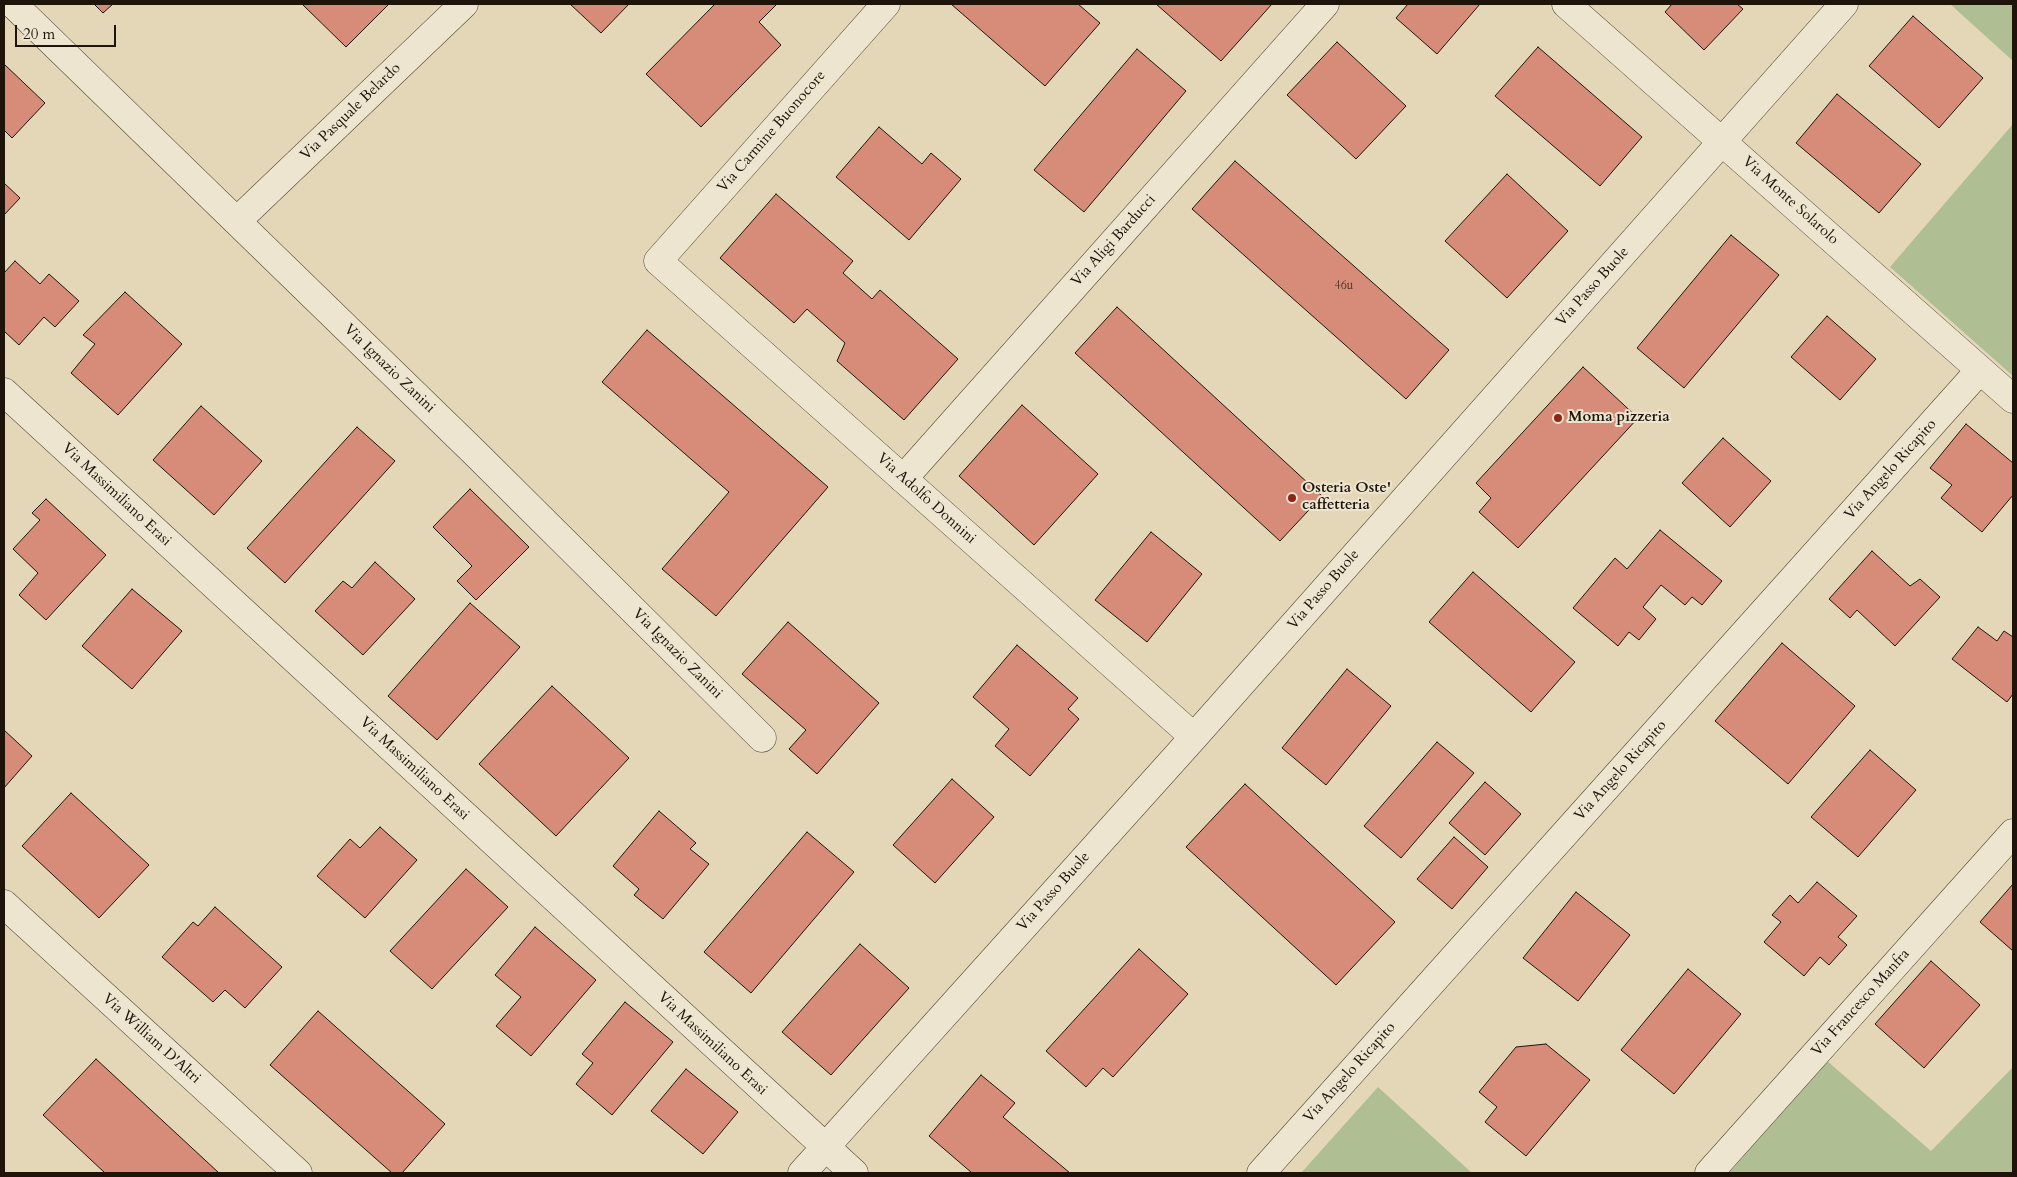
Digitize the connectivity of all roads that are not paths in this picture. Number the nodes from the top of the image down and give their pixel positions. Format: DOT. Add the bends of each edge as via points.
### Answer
graph roads {
  1 [pos="13,4"];
  2 [pos="464,4"];
  3 [pos="1325,4"];
  4 [pos="1566,4"];
  5 [pos="1844,4"];
  6 [pos="873,8"];
  7 [pos="1722,141"];
  8 [pos="237,220"];
  9 [pos="658,261"];
  10 [pos="1980,370"];
  11 [pos="4,392"];
  12 [pos="2013,399"];
  13 [pos="903,479"];
  14 [pos="1194,737"];
  15 [pos="762,738"];
  16 [pos="2013,833"];
  17 [pos="4,904"];
  18 [pos="824,1147"];
  19 [pos="298,1173"];
  20 [pos="802,1173"];
  21 [pos="854,1173"];
  22 [pos="1261,1173"];
  23 [pos="1709,1173"];
  1 -- 8 [label="street, Via Ignazio Zanini"];
  2 -- 8 [label="street, Via Pasquale Belardo"];
  3 -- 13 [label="street, Via Aligi Barducci"];
  4 -- 7 [label="street, Via Monte Solarolo"];
  5 -- 7 [label="street, Via Passo Buole"];
  6 -- 9 [label="street, Via Carmine Buonocore"];
  7 -- 10 [label="street, Via Monte Solarolo"];
  7 -- 14 [label="street, Via Passo Buole"];
  8 -- 15 [label="street, Via Ignazio Zanini"];
  9 -- 13 [label="street, Via Adolfo Donnini"];
  10 -- 12 [label="street, Via Monte Solarolo"];
  10 -- 22 [label="street, Via Angelo Ricapito"];
  11 -- 18 [label="street, Via Massimiliano Erasi"];
  13 -- 14 [label="street, Via Adolfo Donnini"];
  14 -- 18 [label="street, Via Passo Buole"];
  16 -- 23 [label="street, Via Francesco Manfra"];
  17 -- 19 [label="street, Via William D'Altri"];
  18 -- 20 [label="street, Via Passo Buole"];
  18 -- 21 [label="street, Via Massimiliano Erasi"];
}
